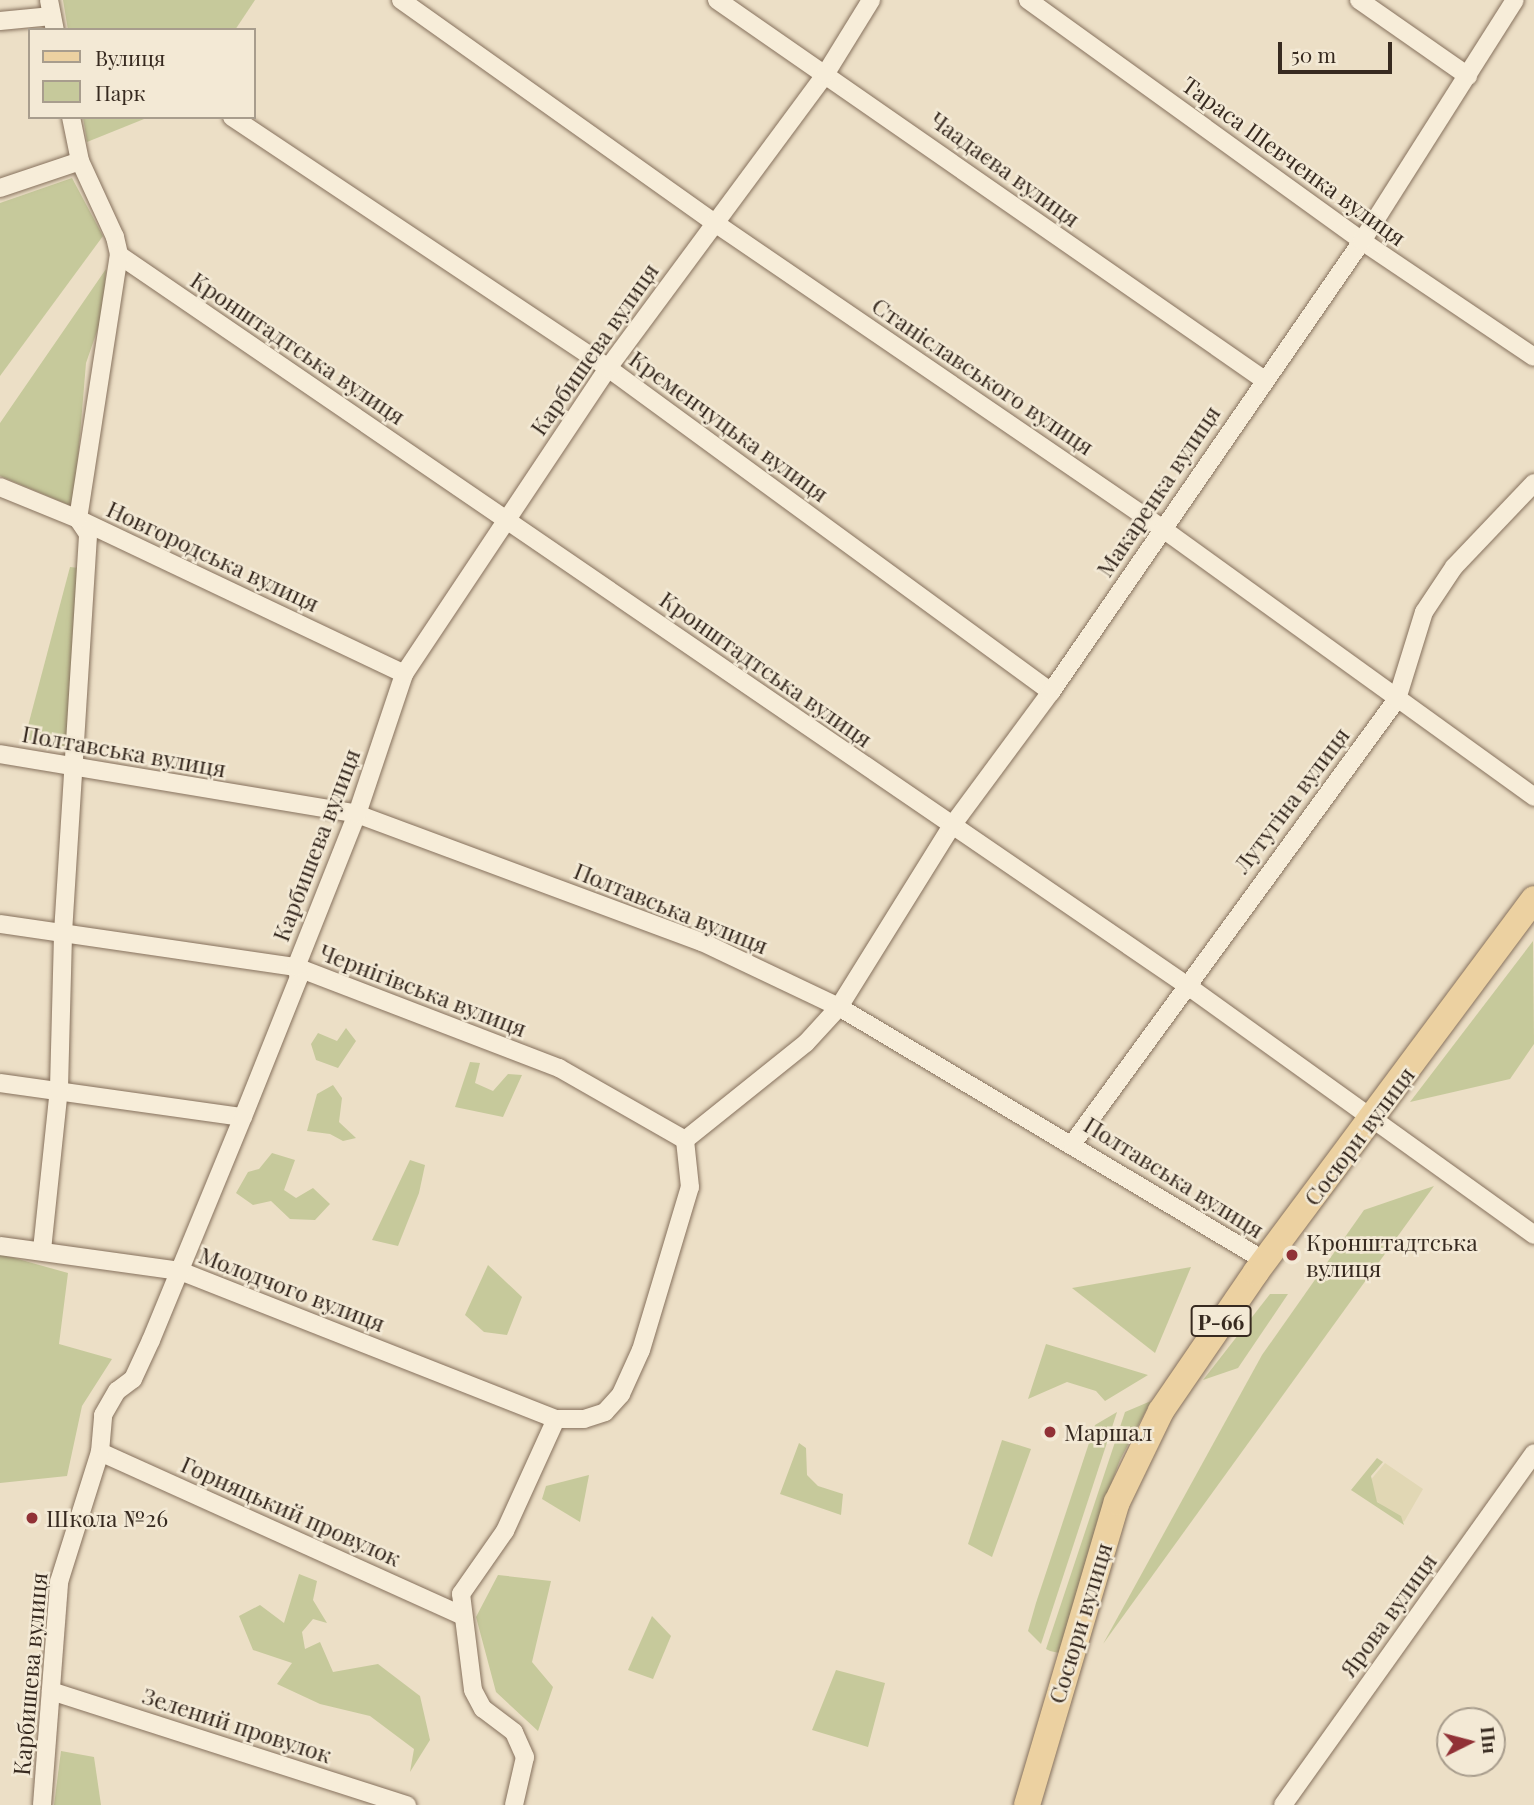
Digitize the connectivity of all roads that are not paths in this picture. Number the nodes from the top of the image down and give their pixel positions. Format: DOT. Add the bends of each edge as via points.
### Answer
graph roads {
  1 [pos="401,0"];
  2 [pos="717,0"];
  3 [pos="871,0"];
  4 [pos="1028,0"];
  5 [pos="1359,0"];
  6 [pos="1515,0"];
  7 [pos="52,15"];
  8 [pos="0,21"];
  9 [pos="826,73"];
  10 [pos="1468,76"];
  11 [pos="71,119"];
  12 [pos="235,119"];
  13 [pos="80,161"];
  14 [pos="0,188"];
  15 [pos="715,223"];
  16 [pos="1362,241"];
  17 [pos="119,255"];
  18 [pos="1534,356"];
  19 [pos="608,368"];
  20 [pos="1263,379"];
  21 [pos="1534,483"];
  22 [pos="0,487"];
  23 [pos="78,519"];
  24 [pos="504,519"];
  25 [pos="1163,529"];
  26 [pos="404,674"];
  27 [pos="1051,692"];
  28 [pos="1397,699"];
  29 [pos="0,754"];
  30 [pos="76,770"];
  31 [pos="1534,797"];
  32 [pos="357,814"];
  33 [pos="951,827"];
  34 [pos="1534,899"];
  35 [pos="0,924"];
  36 [pos="63,933"];
  37 [pos="296,967"];
  38 [pos="1185,984"];
  39 [pos="839,1007"];
  40 [pos="0,1083"];
  41 [pos="59,1088"];
  42 [pos="243,1117"];
  43 [pos="1372,1119"];
  44 [pos="685,1140"];
  45 [pos="1073,1143"];
  46 [pos="1534,1235"];
  47 [pos="0,1246"];
  48 [pos="42,1250"];
  49 [pos="1265,1261"];
  50 [pos="180,1271"];
  51 [pos="556,1419"];
  52 [pos="100,1452"];
  53 [pos="1534,1453"];
  54 [pos="463,1616"];
  55 [pos="51,1691"];
  56 [pos="1031,1804"];
  57 [pos="43,1805"];
  58 [pos="407,1805"];
  59 [pos="514,1805"];
  60 [pos="1283,1805"];
  1 -- 15 [label="street, Станіславського вулиця"];
  2 -- 9 [label="street, Чаадаєва вулиця"];
  3 -- 9 [label="street, Карбишева вулиця"];
  4 -- 16 [label="street, Тараса Шевченка вулиця"];
  5 -- 10 [label="street"];
  6 -- 10 [label="street, Макаренка вулиця"];
  7 -- 8 [label="street"];
  9 -- 15 [label="street, Карбишева вулиця"];
  9 -- 20 [label="street, Чаадаєва вулиця"];
  10 -- 16 [label="street, Макаренка вулиця"];
  11 -- 13 [label="street"];
  12 -- 19 [label="street, Кременчуцька вулиця"];
  13 -- 14 [label="street"];
  13 -- 17 [label="street"];
  15 -- 19 [label="street, Карбишева вулиця"];
  15 -- 25 [label="street, Станіславського вулиця"];
  16 -- 18 [label="street, Тараса Шевченка вулиця"];
  16 -- 20 [label="street, Макаренка вулиця"];
  17 -- 23 [label="street"];
  17 -- 24 [label="street, Кронштадтська вулиця"];
  19 -- 24 [label="street, Карбишева вулиця"];
  19 -- 27 [label="street, Кременчуцька вулиця"];
  20 -- 25 [label="street, Макаренка вулиця"];
  21 -- 28 [label="street, Лутугіна вулиця" via="1454,567 1424,612"];
  22 -- 23 [label="street, Новгородська вулиця"];
  23 -- 26 [label="street, Новгородська вулиця"];
  23 -- 30 [label="street" via="88,534"];
  24 -- 26 [label="street, Карбишева вулиця"];
  24 -- 33 [label="street, Кронштадтська вулиця"];
  25 -- 27 [label="street, Макаренка вулиця"];
  25 -- 28 [label="street, Станіславського вулиця"];
  26 -- 32 [label="street, Карбишева вулиця"];
  27 -- 33 [label="street, Макаренка вулиця"];
  28 -- 31 [label="street, Станіславського вулиця"];
  28 -- 38 [label="street, Лутугіна вулиця"];
  29 -- 30 [label="street, Полтавська вулиця"];
  30 -- 32 [label="street, Полтавська вулиця"];
  30 -- 36 [label="street"];
  32 -- 37 [label="street, Карбишева вулиця"];
  32 -- 39 [label="street, Полтавська вулиця" via="702,942"];
  33 -- 38 [label="street, Кронштадтська вулиця"];
  33 -- 39 [label="street, Макаренка вулиця"];
  34 -- 43 [label="main road, Сосюри вулиця / Р-66"];
  35 -- 36 [label="street, Чернігівська вулиця"];
  36 -- 37 [label="street, Чернігівська вулиця"];
  36 -- 41 [label="street"];
  37 -- 42 [label="street, Карбишева вулиця" via="299,977"];
  37 -- 44 [label="street, Чернігівська вулиця" via="559,1068"];
  38 -- 43 [label="street, Кронштадтська вулиця"];
  38 -- 45 [label="street, Лутугіна вулиця"];
  39 -- 44 [label="street, Макаренка вулиця" via="806,1043"];
  39 -- 45 [label="street, Полтавська вулиця"];
  40 -- 41 [label="street"];
  41 -- 42 [label="street"];
  41 -- 48 [label="street"];
  42 -- 50 [label="street, Карбишева вулиця"];
  43 -- 46 [label="street, Кронштадтська вулиця"];
  43 -- 49 [label="main road, Сосюри вулиця / Р-66"];
  44 -- 51 [label="street" via="690,1187 641,1350 621,1394 605,1412 584,1419"];
  45 -- 49 [label="street, Полтавська вулиця"];
  47 -- 48 [label="street, Молодчого вулиця"];
  48 -- 50 [label="street, Молодчого вулиця"];
  49 -- 56 [label="main road, Сосюри вулиця / Р-66" via="1182,1377 1137,1455 1117,1502"];
  50 -- 51 [label="street, Молодчого вулиця"];
  50 -- 52 [label="street, Карбишева вулиця" via="132,1379 117,1391 103,1415"];
  51 -- 54 [label="street" via="505,1531 461,1594"];
  52 -- 54 [label="street, Горняцький провулок"];
  52 -- 55 [label="street, Карбишева вулиця" via="60,1582"];
  53 -- 60 [label="street, Ярова вулиця"];
  54 -- 59 [label="street" via="473,1690 483,1709 514,1732 525,1757"];
  55 -- 57 [label="street, Карбишева вулиця"];
  55 -- 58 [label="street, Зелений провулок"];
}
